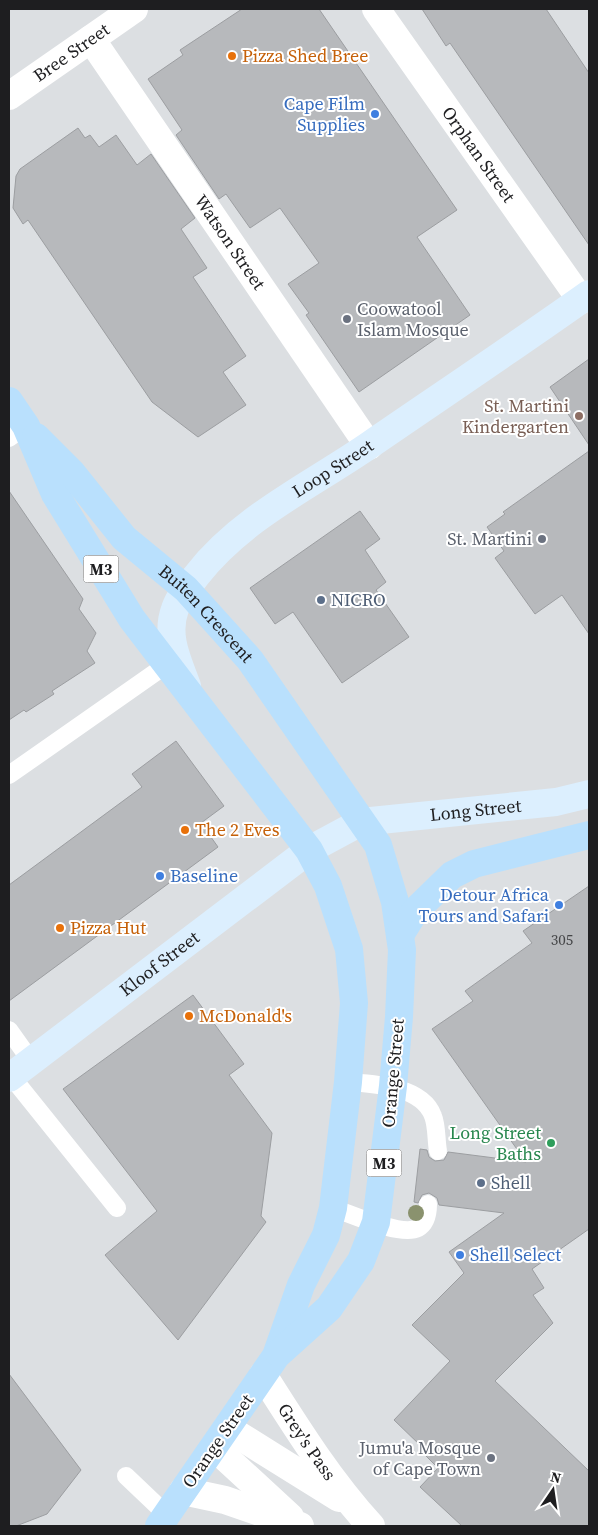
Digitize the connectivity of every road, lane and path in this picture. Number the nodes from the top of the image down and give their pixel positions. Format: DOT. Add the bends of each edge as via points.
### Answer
graph roads {
  1 [pos="134,9"];
  2 [pos="376,9"];
  3 [pos="91,39"];
  4 [pos="9,96"];
  5 [pos="585,297"];
  6 [pos="9,401"];
  7 [pos="17,432"];
  8 [pos="369,446"];
  9 [pos="186,589"];
  10 [pos="166,665"];
  11 [pos="193,701"];
  12 [pos="9,775"];
  13 [pos="589,794"];
  14 [pos="362,822"];
  15 [pos="589,834"];
  16 [pos="309,850"];
  17 [pos="400,935"];
  18 [pos="9,1030"];
  19 [pos="17,1072"];
  20 [pos="348,1082"];
  21 [pos="393,1086"];
  22 [pos="438,1151"];
  23 [pos="428,1204"];
  24 [pos="117,1208"];
  25 [pos="333,1208"];
  26 [pos="376,1222"];
  27 [pos="270,1365"];
  28 [pos="220,1438"];
  29 [pos="126,1476"];
  30 [pos="183,1491"];
  31 [pos="362,1517"];
  32 [pos="163,1521"];
  33 [pos="301,1526"];
  1 -- 3 [label="street, Bree Street"];
  2 -- 5 [label="street, Orphan Street"];
  3 -- 4 [label="street, Bree Street"];
  3 -- 8 [label="street, Watson Street"];
  5 -- 8 [label="street, Loop Street"];
  6 -- 7 [label="main road, Buiten Crescent / M3"];
  7 -- 9 [label="main road, Buiten Crescent / M3" via="72,473 124,538"];
  7 -- 10 [label="main road, Buiten Crescent / M3" via="132,620"];
  8 -- 9 [label="street, Loop Street" via="240,530 212,556"];
  9 -- 11 [label="street, Loop Street" via="175,609 170,628 173,649"];
  9 -- 14 [label="main road, Buiten Crescent / M3" via="250,660"];
  10 -- 11 [label="main road, Buiten Crescent / M3"];
  10 -- 12 [label="lane"];
  11 -- 16 [label="main road, Buiten Crescent / M3"];
  13 -- 14 [label="street, Long Street" via="556,802"];
  14 -- 16 [label="street, Kloof Street"];
  14 -- 17 [label="main road, Orange Street / M3" via="378,845 390,880"];
  15 -- 17 [label="main road" via="474,864 452,875 415,911"];
  16 -- 19 [label="street, Kloof Street"];
  16 -- 20 [label="main road, Orange Street / M3" via="328,886 349,949 354,1003"];
  17 -- 21 [label="main road, Orange Street / M3" via="399,1016"];
  18 -- 19 [label="lane"];
  19 -- 24 [label="lane"];
  20 -- 21 [label="lane"];
  20 -- 25 [label="main road, Orange Street / M3"];
  21 -- 22 [label="lane" via="423,1102 433,1116"];
  21 -- 26 [label="main road, Orange Street / M3"];
  23 -- 26 [label="lane" via="427,1216 416,1229 398,1230"];
  25 -- 26 [label="lane"];
  25 -- 27 [label="main road, Orange Street / M3" via="326,1236 301,1285"];
  26 -- 27 [label="main road, Orange Street / M3" via="361,1261 329,1308"];
  27 -- 28 [label="main road, Orange Street / M3"];
  27 -- 31 [label="street, Grey's Pass" via="308,1446"];
  28 -- 30 [label="main road, Orange Street / M3"];
  28 -- 31 [label="street, Grey's Pass"];
  28 -- 33 [label="street"];
  29 -- 32 [label="lane"];
  30 -- 32 [label="main road, Orange Street / M3"];
  30 -- 33 [label="street" via="225,1500"];
}
